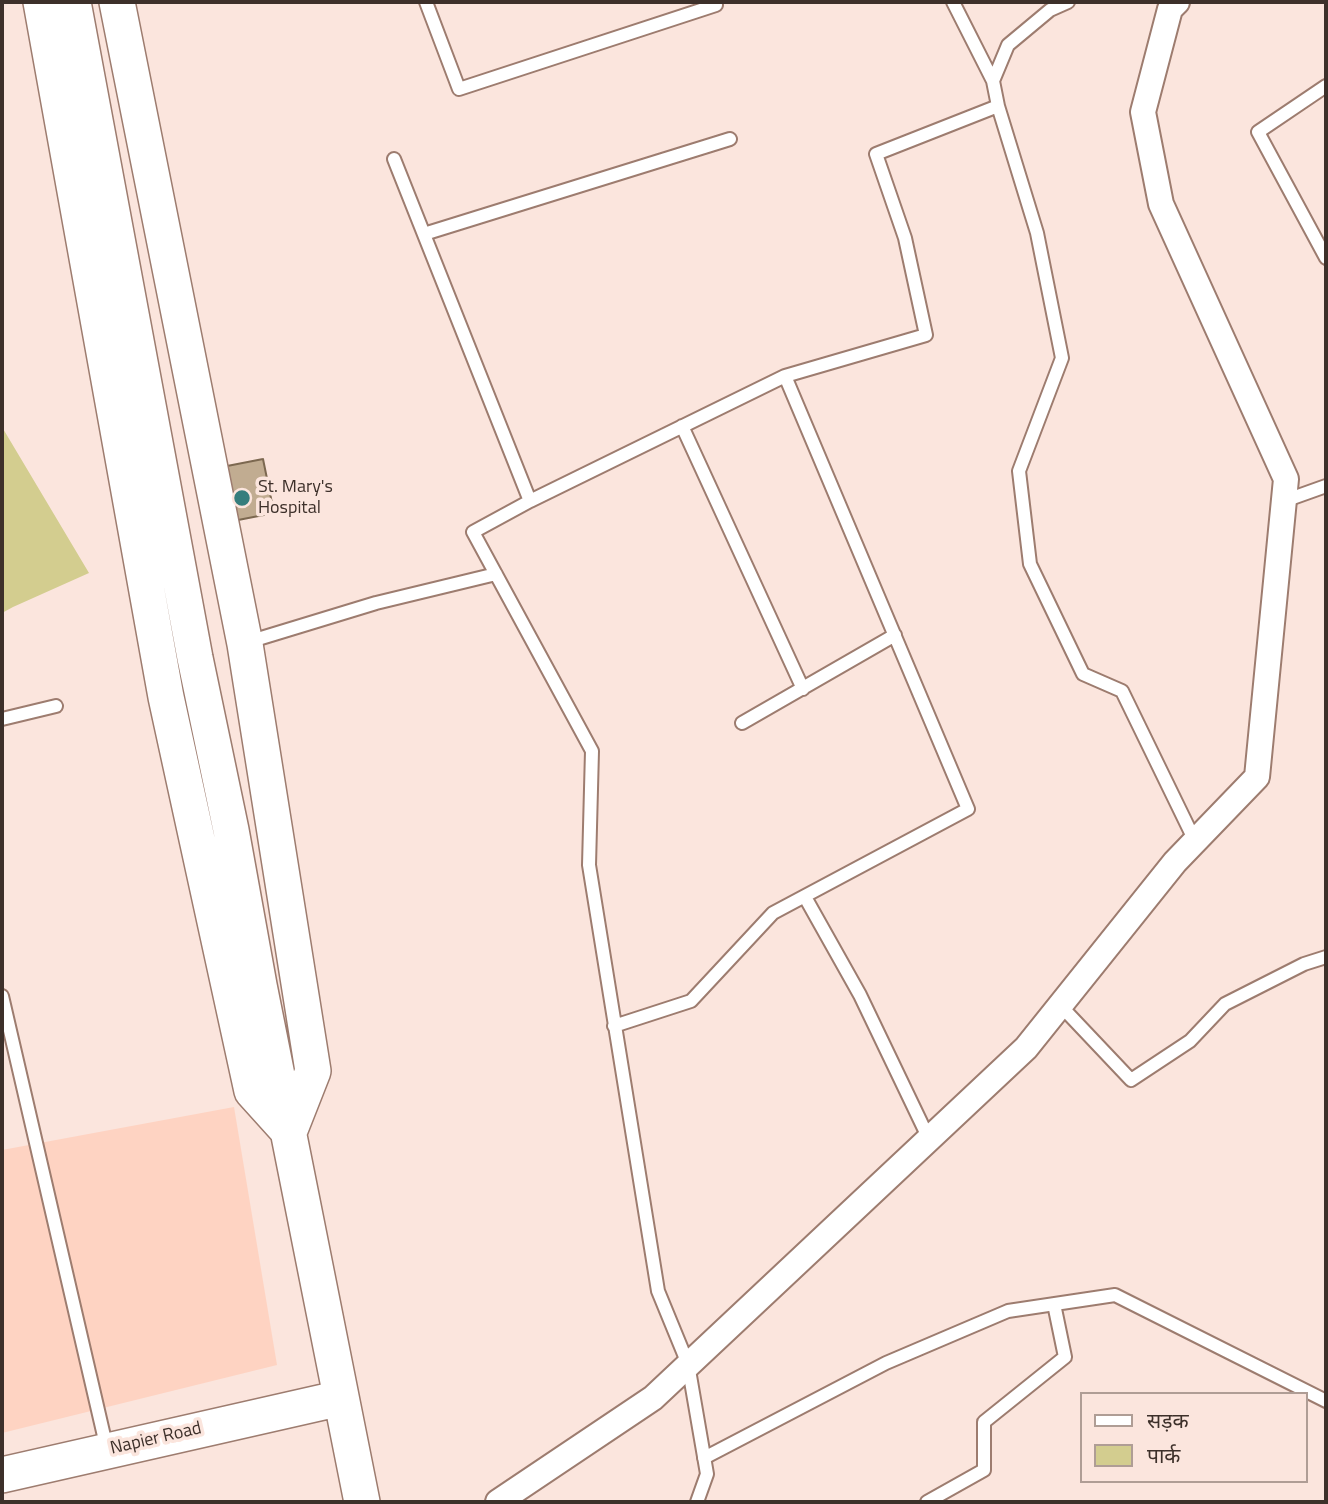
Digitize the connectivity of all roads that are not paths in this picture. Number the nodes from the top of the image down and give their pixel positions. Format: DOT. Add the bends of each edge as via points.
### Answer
graph roads {
  1 [pos="41,2"];
  2 [pos="73,2"];
  3 [pos="117,2"];
  4 [pos="426,2"];
  5 [pos="715,2"];
  6 [pos="953,2"];
  7 [pos="1068,2"];
  8 [pos="1177,2"];
  9 [pos="993,81"];
  10 [pos="1326,86"];
  11 [pos="998,106"];
  12 [pos="730,139"];
  13 [pos="394,159"];
  14 [pos="425,234"];
  15 [pos="1321,235"];
  16 [pos="1326,258"];
  17 [pos="785,376"];
  18 [pos="682,426"];
  19 [pos="1326,486"];
  20 [pos="530,500"];
  21 [pos="1284,501"];
  22 [pos="496,574"];
  23 [pos="895,635"];
  24 [pos="245,644"];
  25 [pos="803,689"];
  26 [pos="56,706"];
  27 [pos="2,719"];
  28 [pos="742,723"];
  29 [pos="1195,841"];
  30 [pos="804,897"];
  31 [pos="1326,957"];
  32 [pos="2,996"];
  33 [pos="1060,1005"];
  34 [pos="614,1026"];
  35 [pos="289,1132"];
  36 [pos="929,1139"];
  37 [pos="1054,1304"];
  38 [pos="688,1364"];
  39 [pos="1326,1401"];
  40 [pos="326,1402"];
  41 [pos="108,1450"];
  42 [pos="704,1458"];
  43 [pos="2,1475"];
  44 [pos="362,1502"];
  45 [pos="498,1502"];
  46 [pos="696,1502"];
  47 [pos="927,1502"];
  1 -- 35 [label="main road" via="166,697 240,1037 252,1091"];
  2 -- 35 [label="main road" via="195,659"];
  3 -- 24 [label="main road"];
  4 -- 5 [label="lane" via="459,89"];
  6 -- 9 [label="lane"];
  7 -- 9 [label="lane" via="1051,10 1009,45"];
  8 -- 21 [label="street" via="1170,9 1143,113 1161,204 1286,480"];
  9 -- 11 [label="lane"];
  10 -- 15 [label="lane" via="1258,132"];
  11 -- 17 [label="lane" via="876,154 905,238 926,335"];
  11 -- 29 [label="lane" via="1037,233 1062,358 1019,471 1030,564 1083,674 1122,691"];
  12 -- 14 [label="lane"];
  13 -- 14 [label="lane"];
  14 -- 20 [label="lane"];
  15 -- 16 [label="lane"];
  17 -- 18 [label="lane"];
  17 -- 23 [label="lane"];
  18 -- 20 [label="lane"];
  18 -- 25 [label="lane"];
  19 -- 21 [label="lane"];
  20 -- 22 [label="lane" via="473,532"];
  21 -- 29 [label="street" via="1257,778"];
  22 -- 24 [label="lane" via="376,603"];
  22 -- 34 [label="lane" via="592,751 589,865"];
  23 -- 25 [label="lane"];
  23 -- 30 [label="lane" via="968,809"];
  24 -- 35 [label="main road" via="313,1071"];
  25 -- 28 [label="lane"];
  26 -- 27 [label="lane"];
  29 -- 33 [label="street"];
  30 -- 34 [label="lane" via="773,913 691,1001"];
  30 -- 36 [label="lane" via="860,995"];
  31 -- 33 [label="lane" via="1225,1004 1190,1041 1131,1080"];
  32 -- 41 [label="lane"];
  33 -- 36 [label="street" via="1026,1048"];
  34 -- 38 [label="lane" via="658,1291"];
  35 -- 40 [label="main road"];
  36 -- 38 [label="street"];
  37 -- 39 [label="lane" via="1115,1295"];
  37 -- 42 [label="lane" via="1008,1311 886,1363"];
  37 -- 47 [label="lane" via="1065,1357 984,1422 984,1471"];
  38 -- 42 [label="lane"];
  38 -- 45 [label="street" via="653,1398"];
  40 -- 41 [label="main road, Napier Road"];
  40 -- 44 [label="main road"];
  41 -- 43 [label="main road, Napier Road"];
  42 -- 46 [label="lane" via="707,1474"];
}
